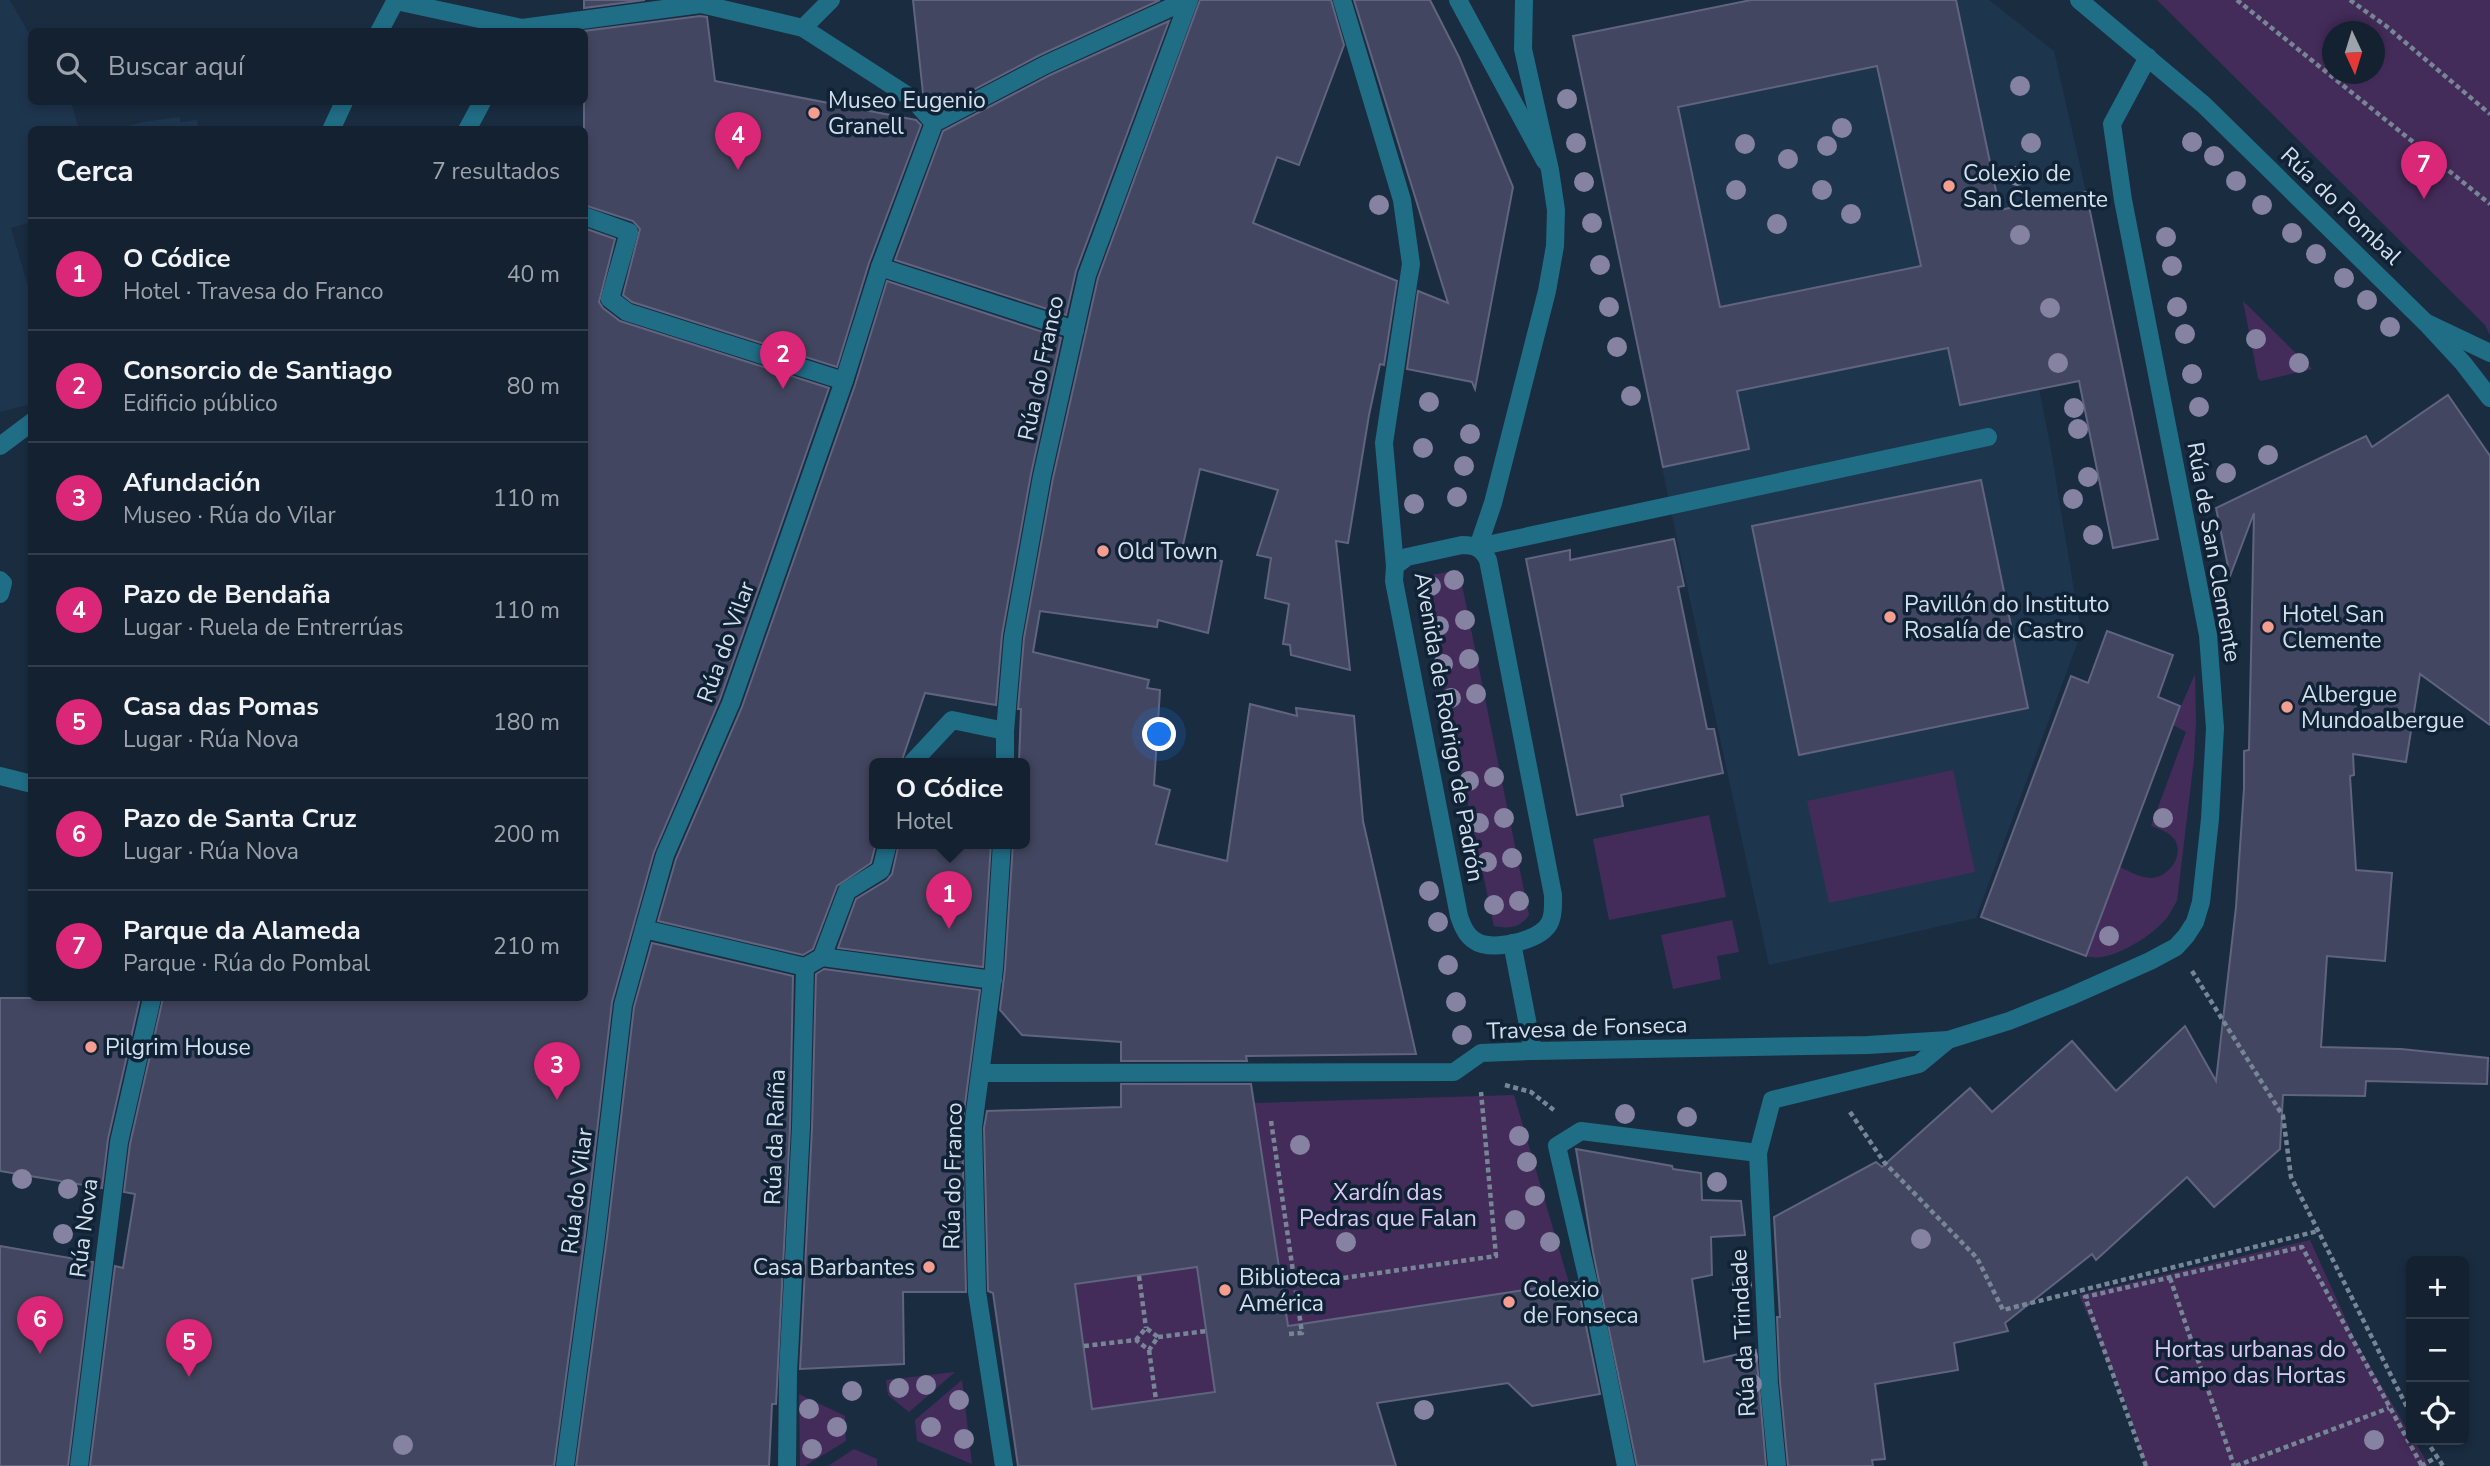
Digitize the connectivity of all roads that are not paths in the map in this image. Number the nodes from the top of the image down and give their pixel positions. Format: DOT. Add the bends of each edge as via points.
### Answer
graph roads {
  1 [pos="831,0"];
  2 [pos="1188,0"];
  3 [pos="1342,0"];
  4 [pos="1458,0"];
  5 [pos="1524,0"];
  6 [pos="2079,0"];
  7 [pos="396,1"];
  8 [pos="381,28"];
  9 [pos="512,28"];
  10 [pos="535,28"];
  11 [pos="803,28"];
  12 [pos="2148,57"];
  13 [pos="343,105"];
  14 [pos="480,105"];
  15 [pos="934,123"];
  16 [pos="333,126"];
  17 [pos="469,126"];
  18 [pos="1550,170"];
  19 [pos="588,217"];
  20 [pos="880,267"];
  21 [pos="2425,322"];
  22 [pos="1075,330"];
  23 [pos="2490,353"];
  24 [pos="844,381"];
  25 [pos="2490,398"];
  26 [pos="28,425"];
  27 [pos="1988,437"];
  28 [pos="0,446"];
  29 [pos="1478,547"];
  30 [pos="1395,566"];
  31 [pos="0,580"];
  32 [pos="0,594"];
  33 [pos="1005,731"];
  34 [pos="917,758"];
  35 [pos="1005,758"];
  36 [pos="0,776"];
  37 [pos="28,783"];
  38 [pos="886,849"];
  39 [pos="1002,849"];
  40 [pos="643,929"];
  41 [pos="1512,943"];
  42 [pos="822,957"];
  43 [pos="806,967"];
  44 [pos="993,980"];
  45 [pos="151,1001"];
  46 [pos="1948,1040"];
  47 [pos="1533,1051"];
  48 [pos="981,1073"];
  49 [pos="1758,1153"];
  50 [pos="79,1466"];
  51 [pos="565,1466"];
  52 [pos="787,1466"];
  53 [pos="1004,1466"];
  54 [pos="1626,1466"];
  55 [pos="1777,1466"];
  1 -- 11 [label="street"];
  2 -- 15 [label="street" via="1045,65"];
  2 -- 22 [label="street, Rúa do Franco" via="1087,275"];
  3 -- 30 [label="street" via="1402,200 1411,264 1384,443"];
  4 -- 18 [label="street"];
  5 -- 18 [label="street" via="1523,49"];
  6 -- 12 [label="street"];
  7 -- 8 [label="street"];
  7 -- 9 [label="street"];
  10 -- 11 [label="street" via="701,4"];
  11 -- 15 [label="street" via="912,99"];
  12 -- 21 [label="street, Rúa do Pombal" via="2204,105"];
  12 -- 46 [label="street, Rúa de San Clemente" via="2112,124 2208,635 2215,728 2200,902 2194,922 2176,947 2038,1010"];
  13 -- 16 [label="street"];
  14 -- 17 [label="street"];
  15 -- 20 [label="street, Rúa do Vilar"];
  18 -- 29 [label="street" via="1556,210 1547,291"];
  19 -- 24 [label="street" via="629,232 610,299 619,307"];
  20 -- 22 [label="street"];
  20 -- 24 [label="street, Rúa do Vilar"];
  21 -- 23 [label="street"];
  21 -- 25 [label="street, Rúa do Pombal"];
  22 -- 33 [label="street, Rúa do Franco" via="1013,637"];
  24 -- 40 [label="street, Rúa do Vilar" via="732,703 665,855"];
  26 -- 28 [label="street"];
  27 -- 29 [label="street"];
  29 -- 30 [label="street, Avenida de Rodrigo de Padrón" via="1451,547 1406,558"];
  29 -- 41 [label="street, Avenida de Rodrigo de Padrón" via="1488,560 1553,895 1551,921 1544,931"];
  30 -- 41 [label="street, Avenida de Rodrigo de Padrón" via="1394,581 1459,916 1463,928 1480,944"];
  31 -- 32 [label="street"];
  33 -- 34 [label="street" via="952,720"];
  33 -- 35 [label="street, Rúa do Franco"];
  36 -- 37 [label="street"];
  38 -- 42 [label="street" via="881,870 847,891"];
  39 -- 44 [label="street, Rúa do Franco"];
  40 -- 43 [label="street"];
  40 -- 51 [label="street, Rúa do Vilar" via="624,1005"];
  41 -- 47 [label="street"];
  42 -- 43 [label="street"];
  42 -- 44 [label="street"];
  43 -- 52 [label="street, Rúa da Raíña"];
  44 -- 48 [label="street, Rúa do Franco"];
  45 -- 50 [label="street, Rúa Nova" via="119,1143"];
  46 -- 47 [label="street, Travesa de Fonseca"];
  46 -- 49 [label="street, Rúa da Trindade" via="1919,1064 1772,1100"];
  47 -- 48 [label="street, Travesa de Fonseca" via="1481,1053 1454,1072"];
  48 -- 53 [label="street, Rúa do Franco" via="973,1127 977,1292"];
  49 -- 54 [label="street" via="1581,1131 1557,1146"];
  49 -- 55 [label="street, Rúa da Trindade"];
}
